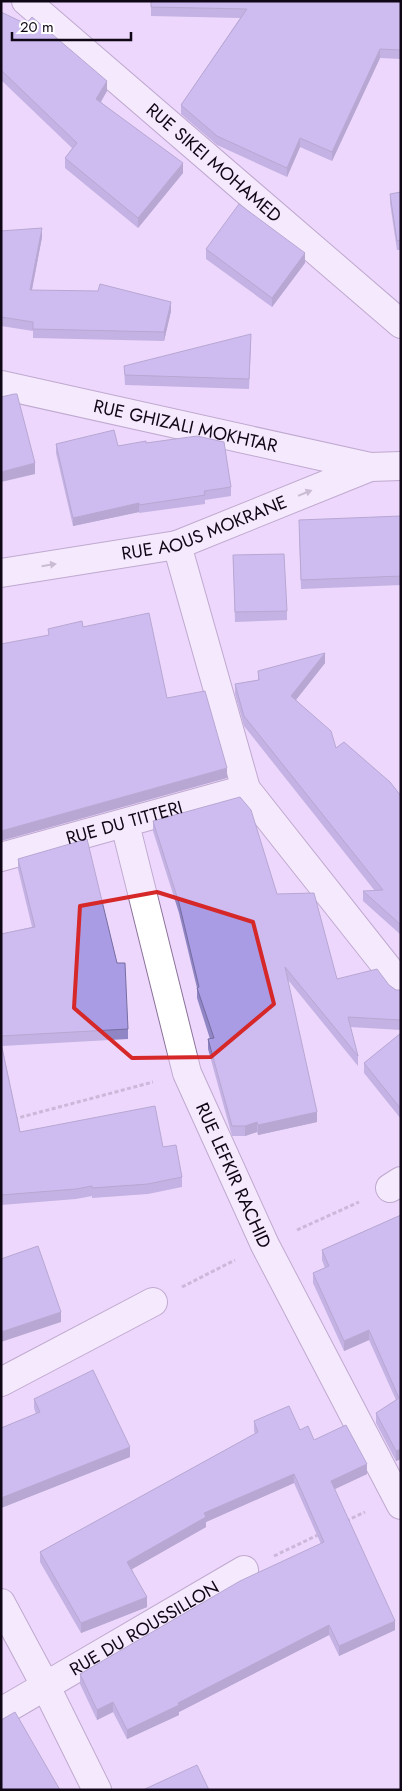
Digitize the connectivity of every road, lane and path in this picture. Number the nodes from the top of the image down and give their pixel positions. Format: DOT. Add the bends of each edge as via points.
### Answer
graph roads {
  1 [pos="26,1"];
  2 [pos="401,324"];
  3 [pos="1,385"];
  4 [pos="401,466"];
  5 [pos="370,467"];
  6 [pos="177,545"];
  7 [pos="1,573"];
  8 [pos="246,789"];
  9 [pos="125,824"];
  10 [pos="1,857"];
  11 [pos="401,985"];
  12 [pos="187,1073"];
  13 [pos="10,1120"];
  14 [pos="153,1302"];
  15 [pos="1,1382"];
  16 [pos="399,1502"];
  17 [pos="346,1522"];
  18 [pos="329,1530"];
  19 [pos="244,1570"];
  20 [pos="1,1603"];
  21 [pos="46,1686"];
  22 [pos="1,1712"];
  23 [pos="97,1790"];
  1 -- 2 [label="street, RUE SIKEI MOHAMED"];
  3 -- 5 [label="street, RUE GHIZALI MOKHTAR"];
  4 -- 5 [label="street, RUE AOUS MOKRANE"];
  6 -- 5 [label="street, RUE AOUS MOKRANE, one-way"];
  7 -- 6 [label="street, RUE AOUS MOKRANE, one-way"];
  6 -- 8 [label="street"];
  8 -- 9 [label="street, RUE DU TITTERI"];
  8 -- 11 [label="street"];
  9 -- 10 [label="street, RUE DU TITTERI"];
  9 -- 12 [label="street, RUE LEFKIR RACHID"];
  12 -- 13 [label="path"];
  12 -- 16 [label="street, RUE LEFKIR RACHID" via="265,1245"];
  14 -- 15 [label="street"];
  16 -- 17 [label="path"];
  18 -- 19 [label="path"];
  19 -- 21 [label="street, RUE DU ROUSSILLON"];
  20 -- 21 [label="street"];
  21 -- 22 [label="street, RUE DU ROUSSILLON"];
  21 -- 23 [label="street"];
}
